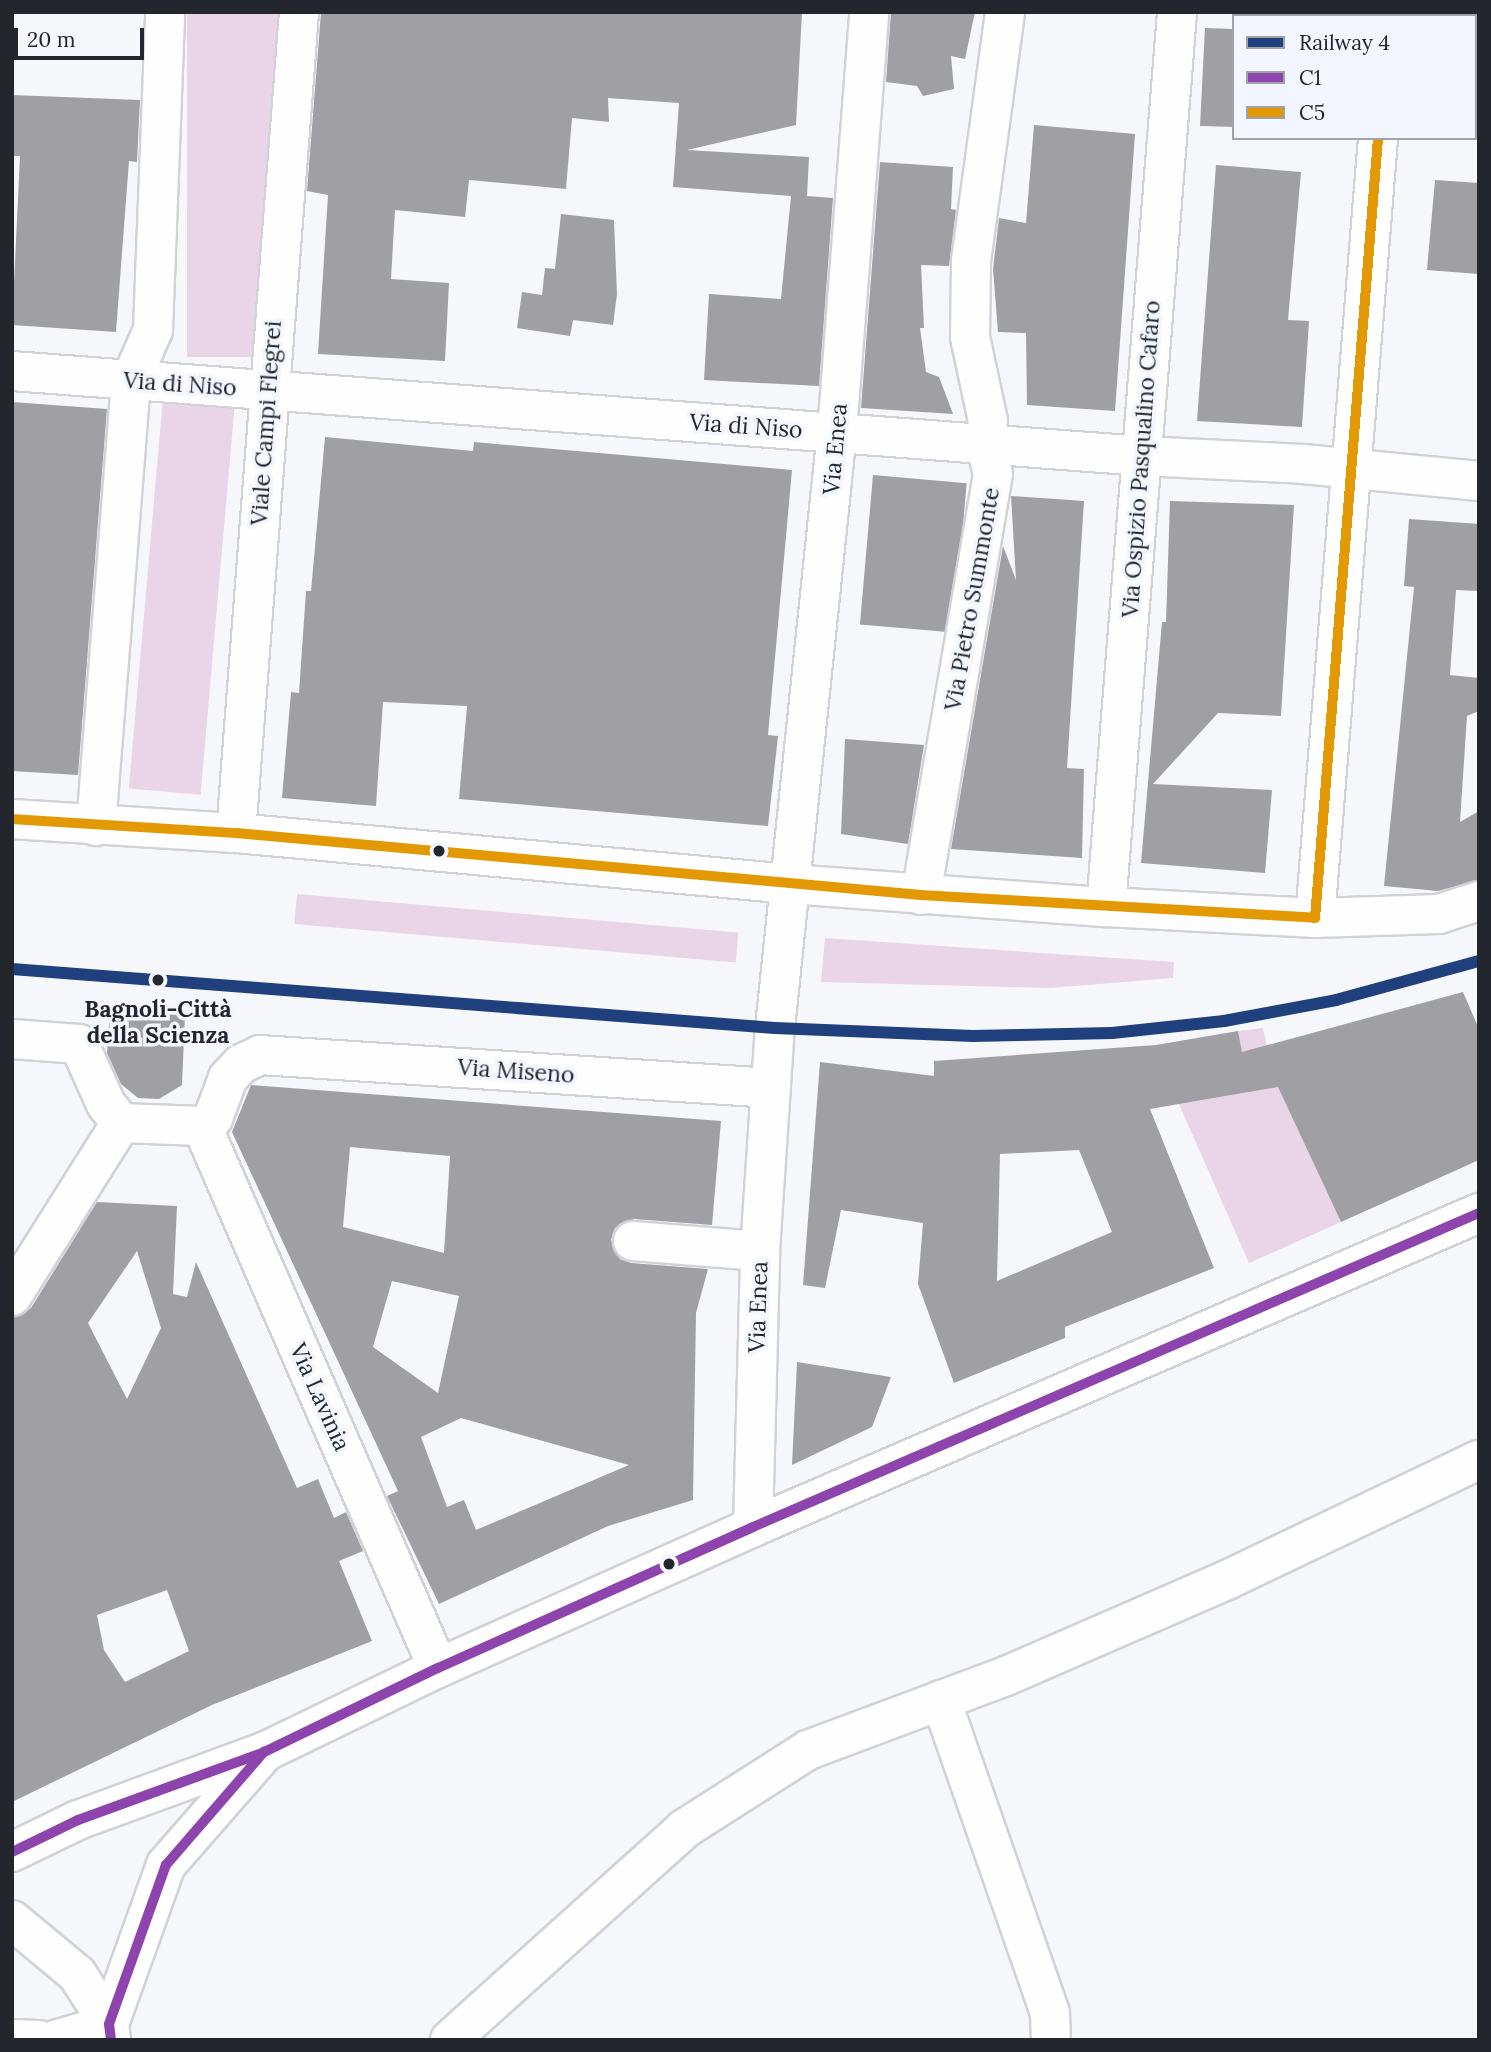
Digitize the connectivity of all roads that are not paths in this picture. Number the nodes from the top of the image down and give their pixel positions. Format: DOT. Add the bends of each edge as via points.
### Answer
graph roads {
  1 [pos="165,12"];
  2 [pos="299,12"];
  3 [pos="869,12"];
  4 [pos="1005,12"];
  5 [pos="1177,12"];
  6 [pos="1378,140"];
  7 [pos="12,371"];
  8 [pos="131,380"];
  9 [pos="268,390"];
  10 [pos="837,432"];
  11 [pos="985,443"];
  12 [pos="1142,456"];
  13 [pos="1353,469"];
  14 [pos="1479,481"];
  15 [pos="12,819"];
  16 [pos="96,826"];
  17 [pos="236,833"];
  18 [pos="790,884"];
  19 [pos="921,895"];
  20 [pos="1479,901"];
  21 [pos="1106,906"];
  22 [pos="1315,918"];
  23 [pos="12,1039"];
  24 [pos="771,1088"];
  25 [pos="121,1123"];
  26 [pos="202,1126"];
  27 [pos="1479,1213"];
  28 [pos="633,1241"];
  29 [pos="760,1251"];
  30 [pos="12,1296"];
  31 [pos="1479,1460"];
  32 [pos="753,1527"];
  33 [pos="438,1668"];
  34 [pos="941,1700"];
  35 [pos="264,1752"];
  36 [pos="12,1852"];
  37 [pos="12,1920"];
  38 [pos="110,2032"];
  39 [pos="12,2039"];
  40 [pos="39,2040"];
  41 [pos="55,2040"];
  42 [pos="450,2040"];
  43 [pos="1051,2040"];
  1 -- 8 [label="street" via="153,330"];
  2 -- 9 [label="street, Viale Campi Flegrei"];
  3 -- 10 [label="street, Via Enea"];
  4 -- 11 [label="street, Via Pietro Summonte" via="971,261 970,337 988,421"];
  5 -- 12 [label="street, Via Ospizio Pasqualino Cafaro"];
  6 -- 13 [label="street"];
  7 -- 8 [label="street, Via di Niso"];
  8 -- 9 [label="street, Via di Niso"];
  8 -- 16 [label="street"];
  9 -- 10 [label="street, Via di Niso"];
  9 -- 17 [label="street, Viale Campi Flegrei"];
  10 -- 11 [label="street, Via di Niso"];
  10 -- 18 [label="street, Via Enea"];
  11 -- 12 [label="street, Via di Niso"];
  11 -- 19 [label="street, Via Pietro Summonte" via="992,485"];
  12 -- 13 [label="street, Via di Niso"];
  12 -- 21 [label="street, Via Ospizio Pasqualino Cafaro"];
  13 -- 14 [label="street, Via di Niso"];
  13 -- 22 [label="street"];
  15 -- 16 [label="street"];
  16 -- 17 [label="street"];
  17 -- 18 [label="street"];
  18 -- 19 [label="street"];
  18 -- 24 [label="street, Via Enea"];
  19 -- 21 [label="street"];
  20 -- 22 [label="street" via="1439,914"];
  21 -- 22 [label="street"];
  23 -- 25 [label="street" via="79,1044 106,1104"];
  24 -- 26 [label="street, Via Miseno" via="260,1055 241,1064 228,1078 213,1118"];
  24 -- 29 [label="street, Via Enea"];
  25 -- 26 [label="street"];
  25 -- 30 [label="street"];
  26 -- 33 [label="street, Via Lavinia"];
  27 -- 32 [label="street"];
  28 -- 29 [label="street"];
  29 -- 32 [label="street, Via Enea"];
  31 -- 34 [label="street" via="1227,1580"];
  32 -- 33 [label="street"];
  33 -- 35 [label="street"];
  34 -- 42 [label="street" via="808,1750 684,1829"];
  34 -- 43 [label="street" via="1050,2013"];
  35 -- 36 [label="street" via="78,1820"];
  35 -- 38 [label="street" via="166,1865"];
  37 -- 38 [label="street" via="77,1974"];
  38 -- 41 [label="street"];
  39 -- 40 [label="street"];
}
